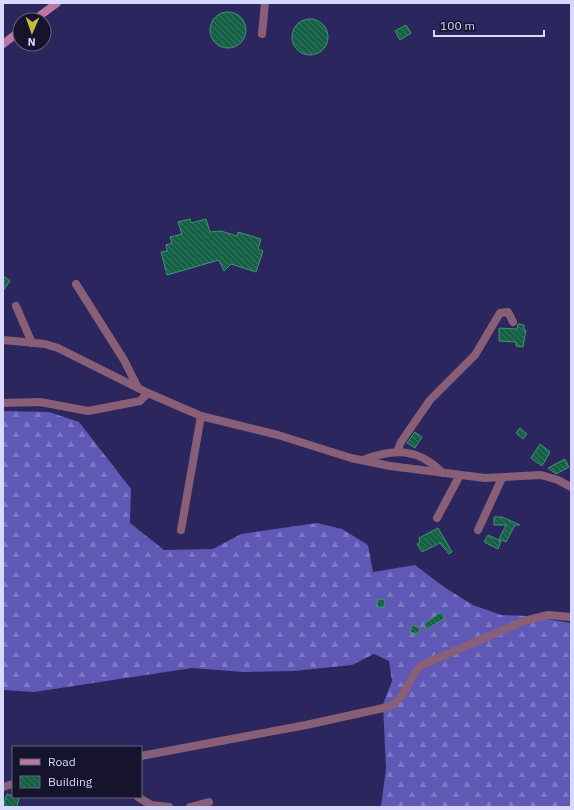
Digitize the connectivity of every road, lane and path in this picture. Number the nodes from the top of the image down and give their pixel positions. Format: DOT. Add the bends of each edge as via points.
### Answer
graph roads {
  1 [pos="57,3"];
  2 [pos="264,3"];
  3 [pos="45,12"];
  4 [pos="262,34"];
  5 [pos="12,37"];
  6 [pos="3,44"];
  7 [pos="76,284"];
  8 [pos="16,306"];
  9 [pos="513,322"];
  10 [pos="3,340"];
  11 [pos="32,343"];
  12 [pos="138,388"];
  13 [pos="148,393"];
  14 [pos="3,403"];
  15 [pos="201,416"];
  16 [pos="397,452"];
  17 [pos="363,461"];
  18 [pos="443,473"];
  19 [pos="460,475"];
  20 [pos="502,478"];
  21 [pos="571,488"];
  22 [pos="437,518"];
  23 [pos="181,530"];
  24 [pos="478,530"];
  25 [pos="571,617"];
  26 [pos="142,756"];
  27 [pos="140,798"];
  28 [pos="204,804"];
  29 [pos="169,807"];
  30 [pos="190,807"];
  1 -- 3 [label="street"];
  2 -- 4 [label="street"];
  5 -- 6 [label="street"];
  7 -- 12 [label="street" via="124,360"];
  8 -- 11 [label="street"];
  9 -- 16 [label="street" via="508,312 500,313 475,355 430,400 400,442"];
  10 -- 11 [label="street"];
  11 -- 12 [label="street" via="58,348"];
  12 -- 13 [label="street"];
  13 -- 14 [label="street" via="140,401 88,411 40,402"];
  13 -- 15 [label="street"];
  15 -- 17 [label="street" via="278,435"];
  15 -- 23 [label="street"];
  16 -- 17 [label="street"];
  16 -- 18 [label="street" via="423,457"];
  17 -- 18 [label="street"];
  18 -- 19 [label="street"];
  19 -- 20 [label="street"];
  19 -- 22 [label="street"];
  20 -- 21 [label="street" via="542,475"];
  20 -- 24 [label="street"];
  25 -- 26 [label="street" via="548,615 524,621 422,665 416,669 397,702 388,707"];
  27 -- 29 [label="street" via="151,805"];
  28 -- 30 [label="street"];
}
